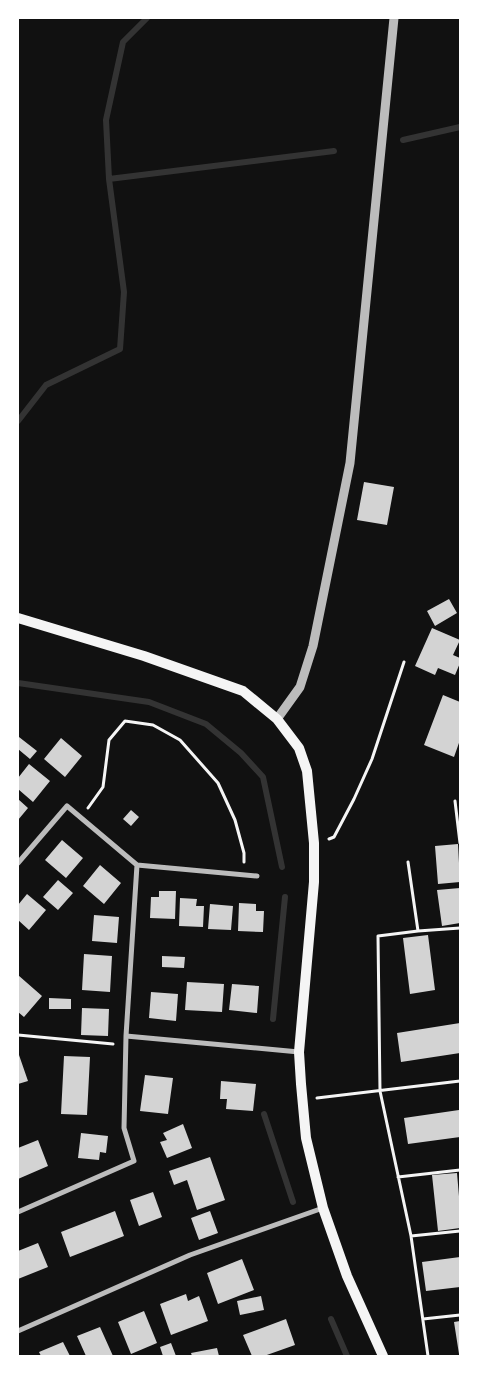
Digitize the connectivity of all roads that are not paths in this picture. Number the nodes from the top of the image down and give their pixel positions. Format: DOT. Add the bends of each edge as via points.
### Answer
graph roads {
  1 [pos="394,18"];
  2 [pos="18,618"];
  3 [pos="277,719"];
  4 [pos="18,863"];
  5 [pos="137,865"];
  6 [pos="257,876"];
  7 [pos="126,1036"];
  8 [pos="299,1052"];
  9 [pos="323,1208"];
  10 [pos="18,1212"];
  11 [pos="18,1331"];
  12 [pos="383,1356"];
  1 -- 3 [label="street" via="350,463 313,646 300,687"];
  2 -- 3 [label="main road" via="243,690"];
  3 -- 8 [label="main road" via="299,748 307,771 314,843 314,882"];
  4 -- 5 [label="street" via="67,806"];
  5 -- 6 [label="street"];
  5 -- 7 [label="street"];
  7 -- 8 [label="street"];
  7 -- 10 [label="street" via="124,1128 134,1161"];
  8 -- 9 [label="main road" via="306,1138"];
  9 -- 11 [label="street" via="190,1255"];
  9 -- 12 [label="main road" via="346,1276"];
}
